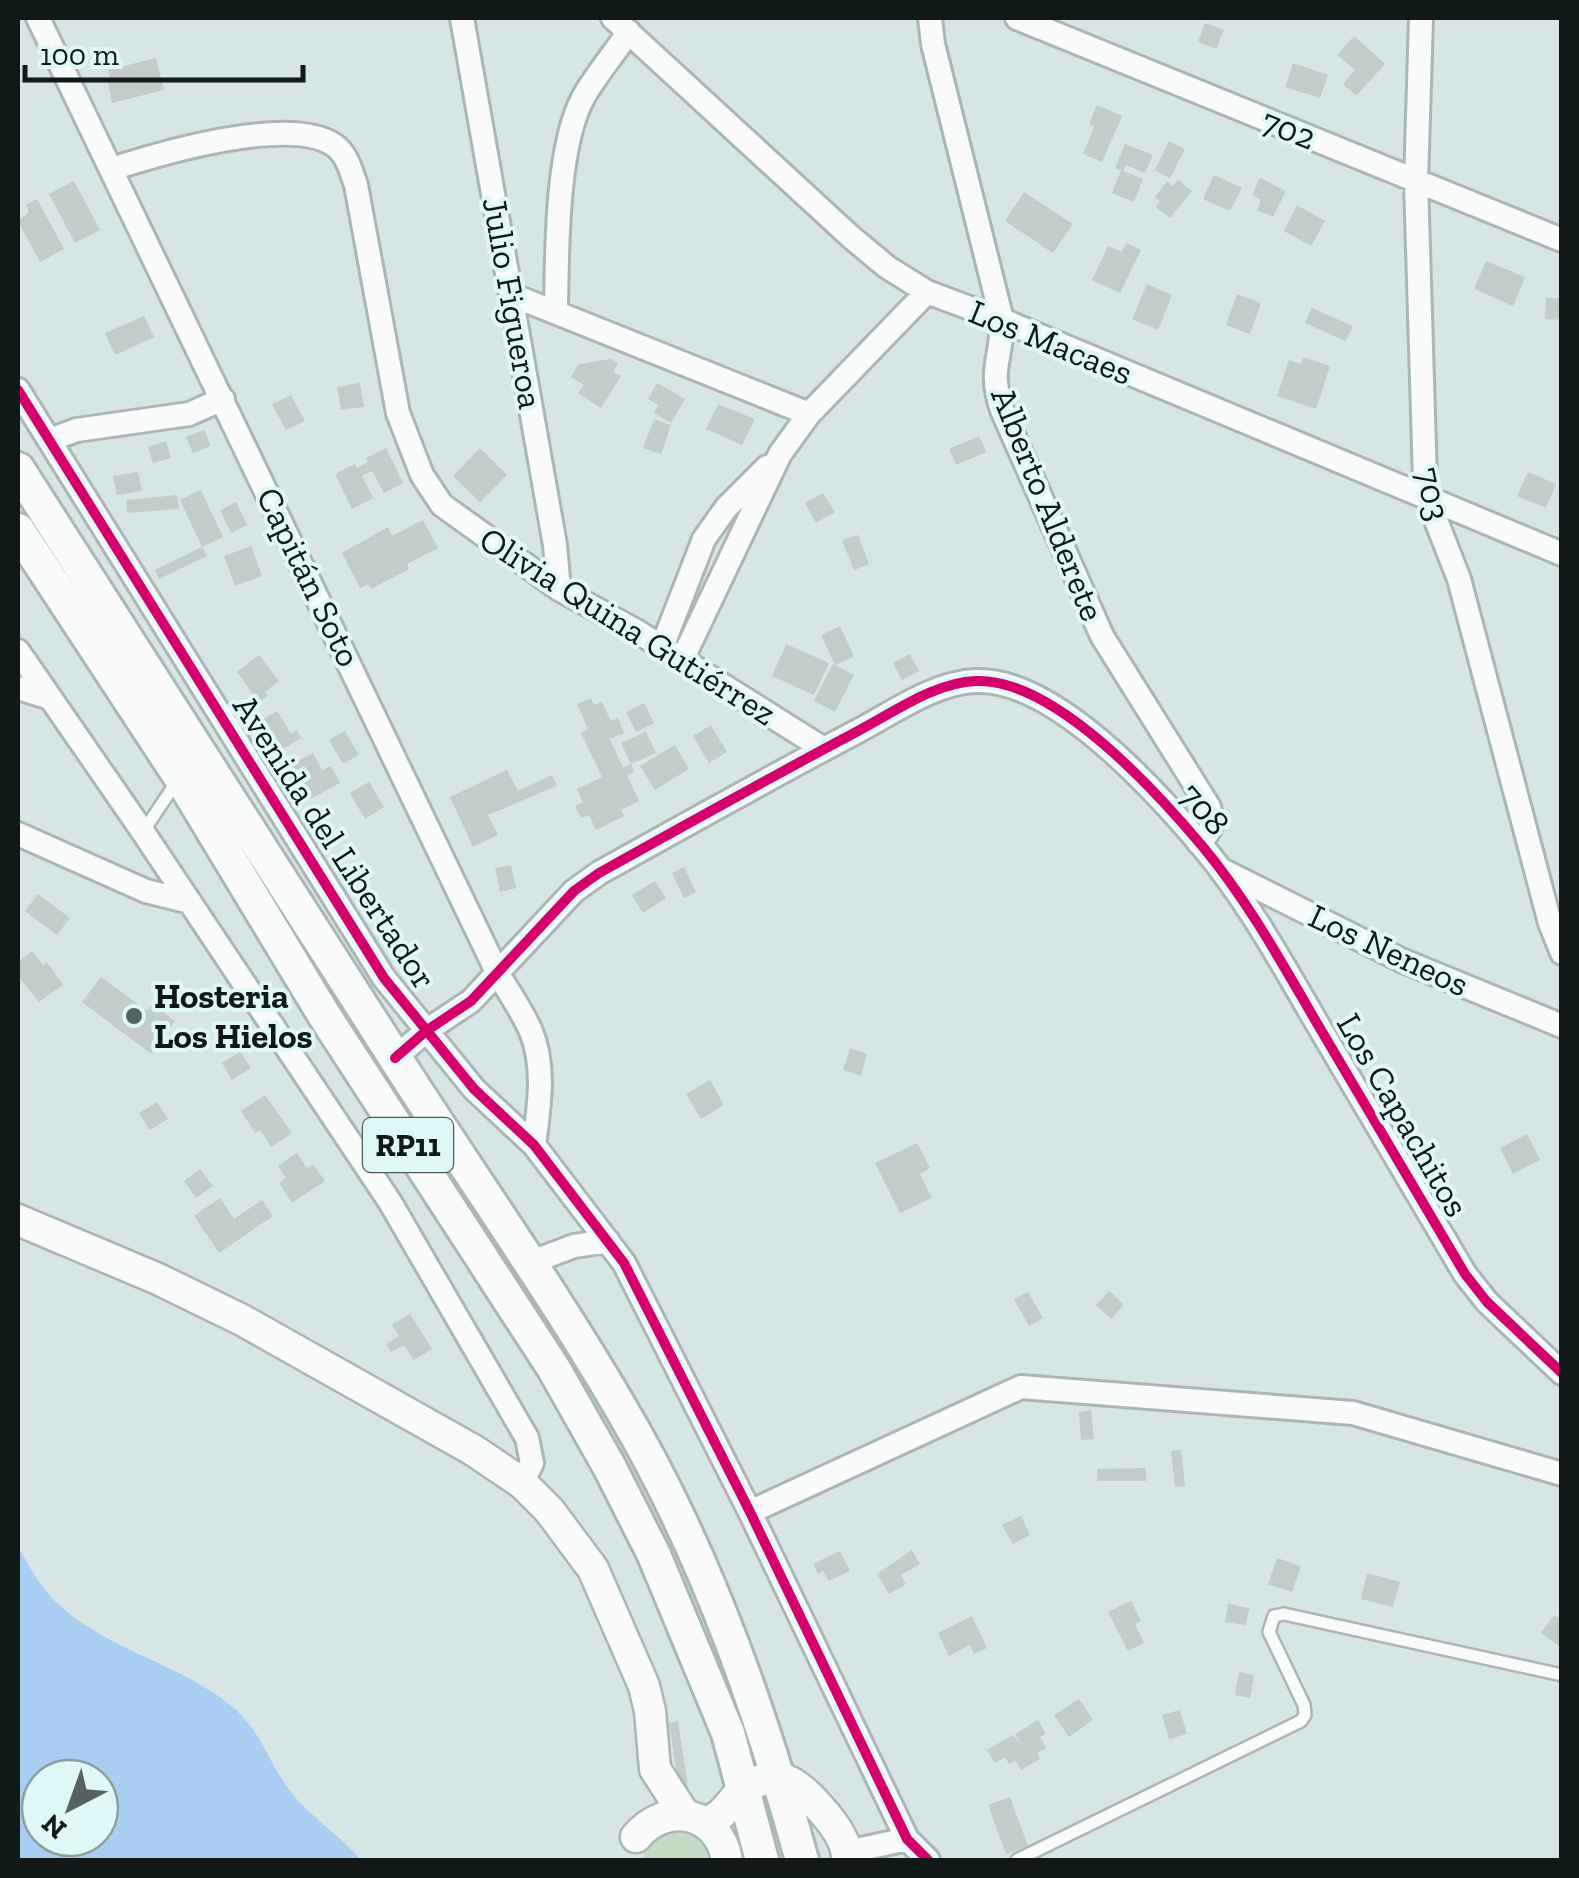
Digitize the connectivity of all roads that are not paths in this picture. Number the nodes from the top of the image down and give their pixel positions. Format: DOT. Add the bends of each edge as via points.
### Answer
graph roads {
  1 [pos="38,18"];
  2 [pos="462,18"];
  3 [pos="930,18"];
  4 [pos="1017,18"];
  5 [pos="1421,18"];
  6 [pos="621,25"];
  7 [pos="112,168"];
  8 [pos="1416,182"];
  9 [pos="1562,240"];
  10 [pos="927,292"];
  11 [pos="512,295"];
  12 [pos="556,310"];
  13 [pos="1002,320"];
  14 [pos="18,390"];
  15 [pos="224,398"];
  16 [pos="810,414"];
  17 [pos="49,440"];
  18 [pos="780,454"];
  19 [pos="18,469"];
  20 [pos="1428,500"];
  21 [pos="18,530"];
  22 [pos="1562,554"];
  23 [pos="558,590"];
  24 [pos="18,650"];
  25 [pos="672,654"];
  26 [pos="18,688"];
  27 [pos="47,696"];
  28 [pos="824,749"];
  29 [pos="180,777"];
  30 [pos="143,832"];
  31 [pos="18,834"];
  32 [pos="1199,842"];
  33 [pos="1218,869"];
  34 [pos="190,902"];
  35 [pos="1562,953"];
  36 [pos="498,974"];
  37 [pos="384,978"];
  38 [pos="355,995"];
  39 [pos="324,1016"];
  40 [pos="1562,1026"];
  41 [pos="426,1031"];
  42 [pos="395,1058"];
  43 [pos="534,1145"];
  44 [pos="18,1220"];
  45 [pos="608,1241"];
  46 [pos="530,1263"];
  47 [pos="1562,1373"];
  48 [pos="1562,1474"];
  49 [pos="522,1482"];
  50 [pos="750,1512"];
  51 [pos="1562,1675"];
  52 [pos="654,1770"];
  53 [pos="778,1776"];
  54 [pos="745,1788"];
  55 [pos="695,1818"];
  56 [pos="906,1840"];
  57 [pos="633,1849"];
  58 [pos="847,1856"];
  59 [pos="727,1860"];
  60 [pos="762,1860"];
  61 [pos="802,1860"];
  62 [pos="928,1860"];
  63 [pos="1017,1860"];
  1 -- 7 [label="street, Capitán Soto"];
  2 -- 11 [label="street, Julio Figueroa"];
  3 -- 13 [label="street, Alberto Alderete"];
  4 -- 8 [label="street, 702"];
  5 -- 8 [label="street, 703"];
  6 -- 10 [label="street, Los Macaes" via="851,237"];
  6 -- 12 [label="street" via="574,120 561,194"];
  7 -- 15 [label="street, Capitán Soto"];
  7 -- 23 [label="street, Olivia Quina Gutiérrez" via="264,134 304,135 336,146 356,185 398,413 422,475 442,504"];
  8 -- 9 [label="street, 702"];
  8 -- 20 [label="street, 703"];
  10 -- 13 [label="street, Los Macaes"];
  10 -- 16 [label="street"];
  11 -- 12 [label="street"];
  11 -- 23 [label="street, Julio Figueroa"];
  12 -- 16 [label="street"];
  13 -- 20 [label="street, Los Macaes"];
  13 -- 32 [label="street, Alberto Alderete" via="994,383 1002,410 1102,636 1209,807 1213,824"];
  14 -- 17 [label="street, Avenida del Libertador"];
  15 -- 17 [label="street" via="188,414"];
  15 -- 36 [label="street, Capitán Soto"];
  16 -- 18 [label="street"];
  17 -- 37 [label="street, Avenida del Libertador"];
  18 -- 25 [label="street"];
  18 -- 25 [label="street" via="704,539"];
  19 -- 38 [label="main road, Avenida del Libertador / RP11"];
  20 -- 22 [label="street, Los Macaes"];
  20 -- 35 [label="street, 703" via="1459,579"];
  21 -- 29 [label="main road, RP11"];
  23 -- 25 [label="street, Olivia Quina Gutiérrez"];
  24 -- 27 [label="street"];
  25 -- 28 [label="street, Olivia Quina Gutiérrez"];
  26 -- 27 [label="street"];
  27 -- 30 [label="street"];
  28 -- 32 [label="street, 708" via="945,688 1002,682 1062,712 1149,786"];
  28 -- 36 [label="street, 708" via="574,890"];
  29 -- 30 [label="lane"];
  29 -- 39 [label="main road, RP11"];
  30 -- 34 [label="street"];
  31 -- 34 [label="street" via="146,891"];
  32 -- 33 [label="street, 708"];
  33 -- 40 [label="street, Los Neneos" via="1401,960"];
  33 -- 47 [label="street, Los Capachitos" via="1279,959 1465,1274"];
  34 -- 49 [label="street" via="390,1202 527,1438 532,1462"];
  36 -- 41 [label="street, 708" via="472,1001"];
  36 -- 43 [label="street, Capitán Soto" via="531,1032 539,1068"];
  37 -- 38 [label="street"];
  37 -- 41 [label="street, Avenida del Libertador"];
  38 -- 39 [label="street"];
  38 -- 42 [label="main road, Avenida del Libertador / RP11"];
  39 -- 54 [label="main road, RP11" via="554,1369 610,1468 699,1656"];
  41 -- 42 [label="street, 708"];
  41 -- 43 [label="street, Avenida del Libertador" via="474,1089"];
  42 -- 46 [label="main road, Avenida del Libertador / RP11"];
  43 -- 45 [label="street, Avenida del Libertador"];
  44 -- 49 [label="street" via="242,1320"];
  45 -- 46 [label="street"];
  45 -- 50 [label="street, Avenida del Libertador"];
  46 -- 53 [label="main road, Avenida del Libertador / RP11" via="589,1354 684,1529"];
  48 -- 50 [label="street" via="1353,1412 1022,1386"];
  49 -- 52 [label="street" via="592,1569 644,1686"];
  50 -- 56 [label="street, Avenida del Libertador"];
  51 -- 63 [label="lane" via="1274,1616 1270,1632 1304,1706 1300,1721"];
  52 -- 55 [label="street"];
  52 -- 57 [label="street"];
  53 -- 54 [label="street"];
  53 -- 58 [label="street" via="802,1787 827,1816"];
  53 -- 61 [label="main road, Avenida del Libertador / RP11"];
  54 -- 55 [label="street" via="724,1814"];
  54 -- 60 [label="main road, RP11"];
  55 -- 57 [label="street" via="656,1819"];
  55 -- 59 [label="street" via="718,1833"];
  56 -- 58 [label="street"];
  56 -- 62 [label="street"];
}
